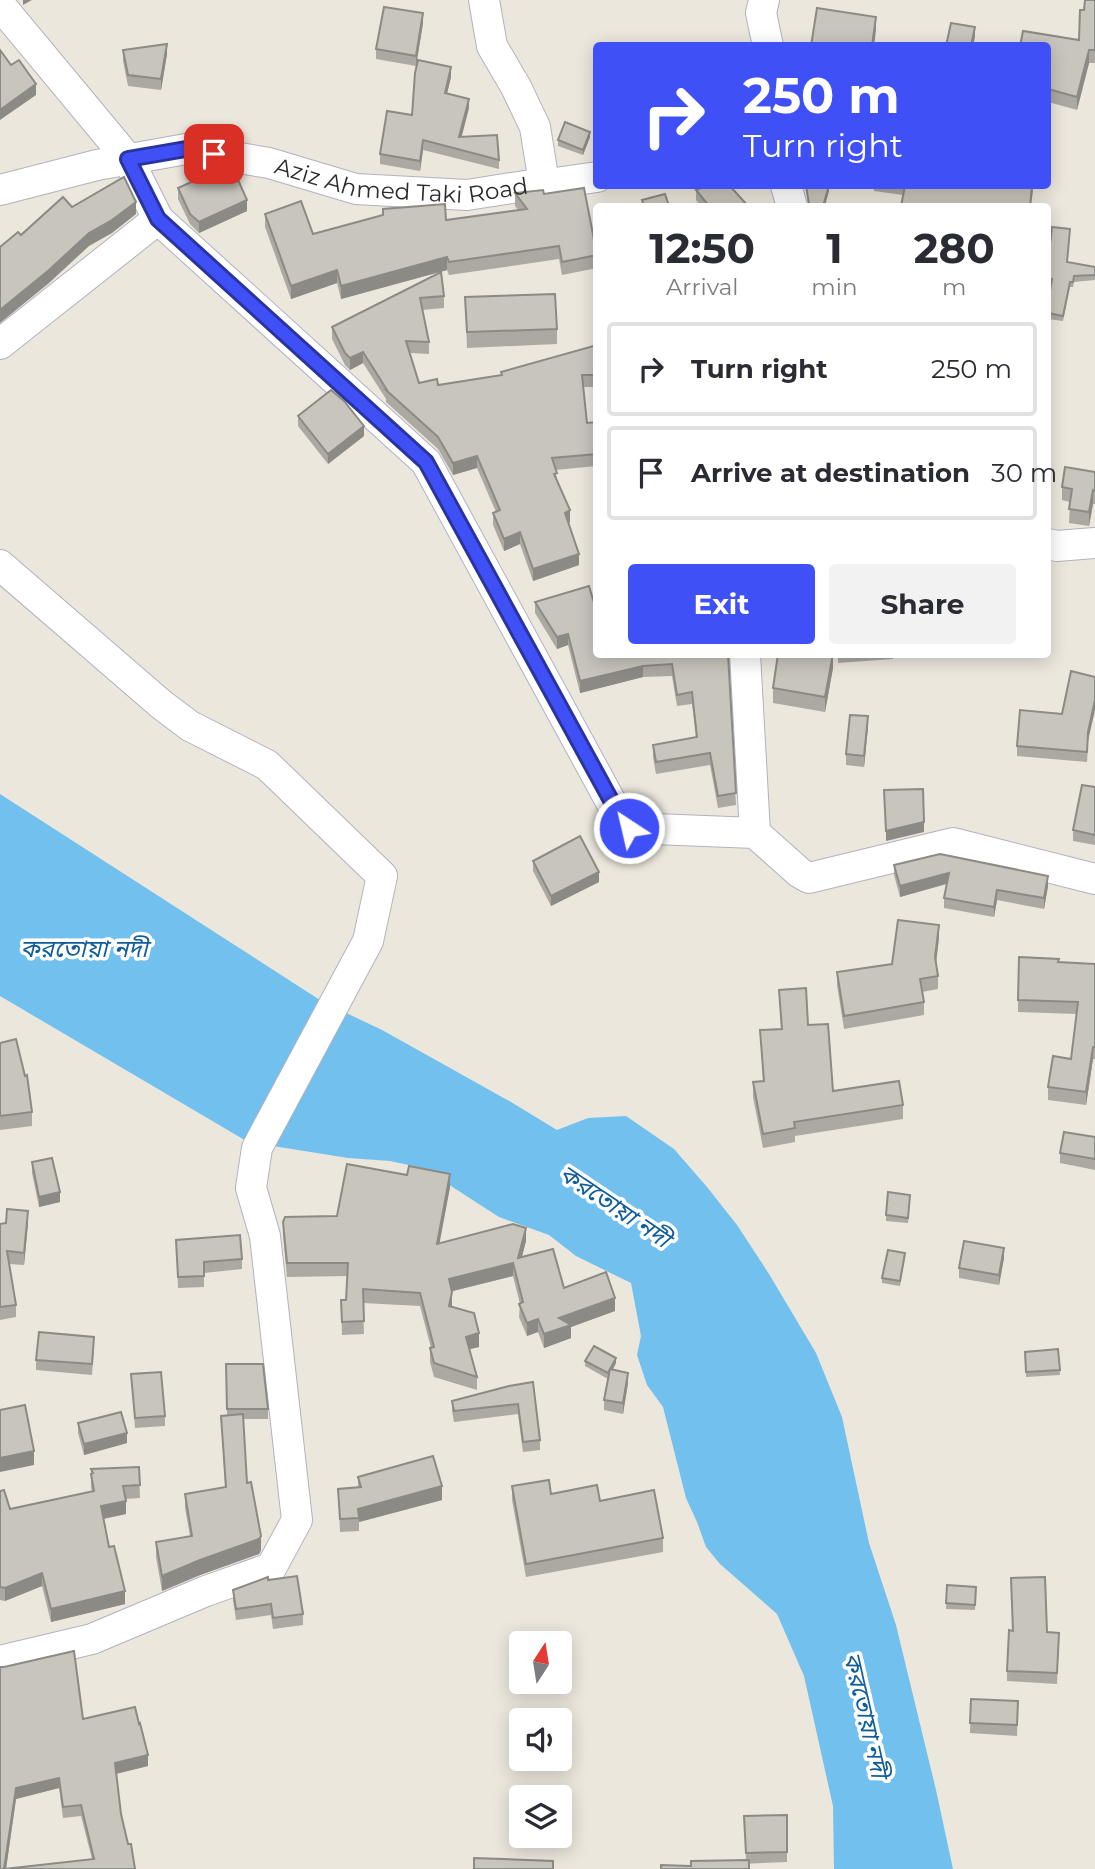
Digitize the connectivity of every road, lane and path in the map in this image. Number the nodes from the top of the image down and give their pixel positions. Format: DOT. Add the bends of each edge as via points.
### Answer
graph roads {
  1 [pos="484,0"];
  2 [pos="764,0"];
  3 [pos="0,5"];
  4 [pos="767,42"];
  5 [pos="128,159"];
  6 [pos="593,178"];
  7 [pos="544,183"];
  8 [pos="0,190"];
  9 [pos="158,219"];
  10 [pos="0,344"];
  11 [pos="1095,542"];
  12 [pos="1051,545"];
  13 [pos="0,565"];
  14 [pos="745,658"];
  15 [pos="755,833"];
  16 [pos="1095,878"];
  17 [pos="0,1661"];
  1 -- 7 [label="street" via="492,46 535,127"];
  2 -- 4 [label="street" via="761,13"];
  3 -- 5 [label="street"];
  5 -- 7 [label="street, Aziz Ahmed Taki Road" via="186,149 269,163 356,189 467,195"];
  5 -- 8 [label="street, Aziz Ahmed Taki Road"];
  5 -- 9 [label="street"];
  6 -- 7 [label="street, Aziz Ahmed Taki Road"];
  9 -- 10 [label="street"];
  9 -- 15 [label="street" via="426,462 624,824 629,828"];
  11 -- 12 [label="street"];
  13 -- 17 [label="street" via="190,726 267,765 382,876 368,941 257,1148 251,1188 265,1236 297,1520 271,1569 92,1639"];
  14 -- 15 [label="street"];
  15 -- 16 [label="street" via="809,878 953,843"];
}
